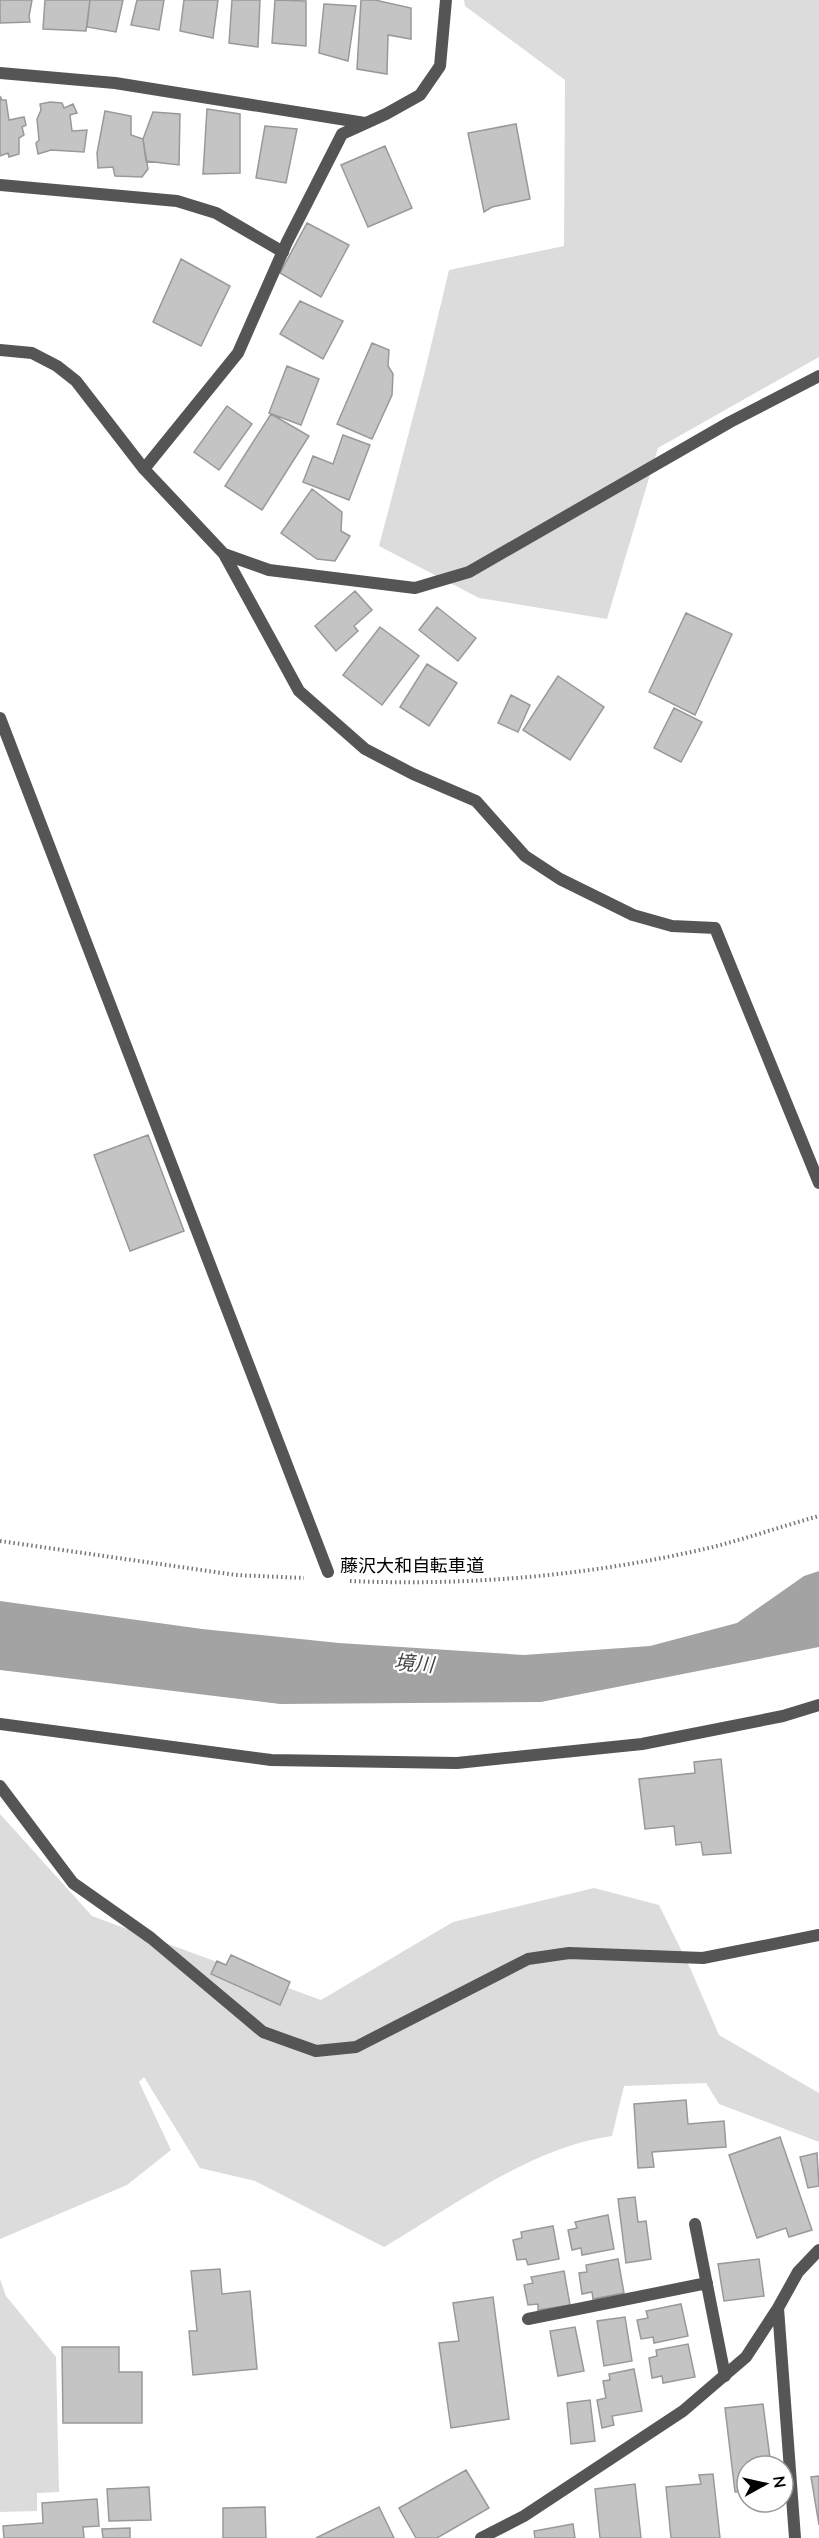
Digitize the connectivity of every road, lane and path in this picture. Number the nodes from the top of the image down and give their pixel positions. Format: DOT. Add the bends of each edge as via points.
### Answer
graph roads {
  1 [pos="446,0"];
  2 [pos="0,73"];
  3 [pos="365,123"];
  4 [pos="0,185"];
  5 [pos="283,252"];
  6 [pos="0,350"];
  7 [pos="819,376"];
  8 [pos="144,469"];
  9 [pos="224,554"];
  10 [pos="0,718"];
  11 [pos="819,1183"];
  12 [pos="819,1516"];
  13 [pos="0,1542"];
  14 [pos="328,1572"];
  15 [pos="307,1579"];
  16 [pos="341,1580"];
  17 [pos="819,1705"];
  18 [pos="0,1724"];
  19 [pos="0,1786"];
  20 [pos="819,1935"];
  21 [pos="694,2224"];
  22 [pos="819,2250"];
  23 [pos="706,2283"];
  24 [pos="778,2308"];
  25 [pos="528,2319"];
  26 [pos="725,2376"];
  27 [pos="482,2538"];
  28 [pos="795,2538"];
  1 -- 3 [label="street" via="440,66 420,95"];
  2 -- 3 [label="street" via="115,83"];
  3 -- 5 [label="street" via="342,134"];
  4 -- 5 [label="street" via="177,201 216,213"];
  5 -- 8 [label="street" via="238,353"];
  6 -- 8 [label="street" via="32,353 76,381"];
  7 -- 9 [label="street" via="730,422 469,572 415,588 269,570"];
  8 -- 9 [label="street"];
  9 -- 11 [label="street" via="299,691 365,749 476,801 525,856 560,879 633,915 672,926 715,928"];
  10 -- 14 [label="street"];
  12 -- 16 [label="path, 藤沢大和自転車道" via="702,1550 545,1577"];
  13 -- 15 [label="path" via="236,1575"];
  17 -- 18 [label="street" via="642,1744 457,1763 271,1760"];
  19 -- 20 [label="street" via="74,1883 151,1938 263,2032 316,2051 356,2047 528,1959 569,1953 703,1958"];
  21 -- 23 [label="street"];
  22 -- 24 [label="street" via="798,2272"];
  23 -- 25 [label="street"];
  23 -- 26 [label="street"];
  24 -- 26 [label="street" via="746,2357"];
  24 -- 28 [label="street"];
  26 -- 27 [label="street" via="683,2411 524,2516"];
}
